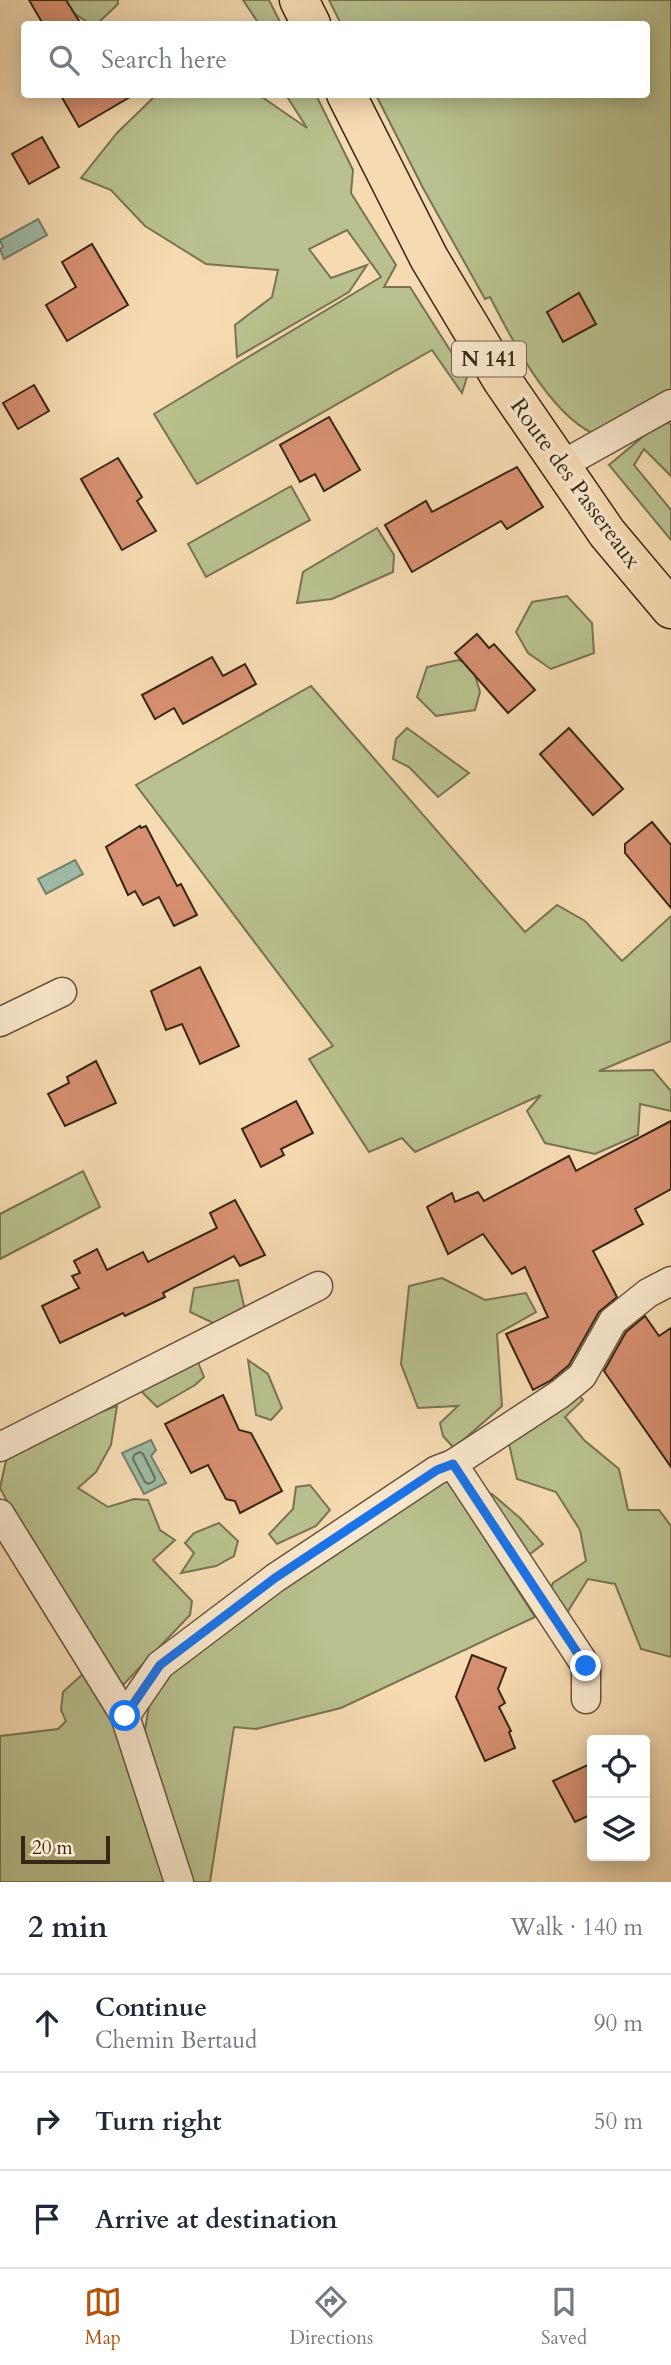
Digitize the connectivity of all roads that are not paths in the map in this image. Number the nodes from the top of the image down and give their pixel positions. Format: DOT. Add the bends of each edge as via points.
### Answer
graph roads {
  1 [pos="299,0"];
  2 [pos="310,21"];
  3 [pos="348,98"];
  4 [pos="671,404"];
  5 [pos="560,466"];
  6 [pos="671,609"];
  7 [pos="62,992"];
  8 [pos="0,1023"];
  9 [pos="671,1281"];
  10 [pos="318,1286"];
  11 [pos="0,1447"];
  12 [pos="453,1464"];
  13 [pos="0,1514"];
  14 [pos="586,1699"];
  15 [pos="125,1716"];
  16 [pos="179,1882"];
  1 -- 2 [label="main road"];
  3 -- 5 [label="main road, Route des Passereaux / N 141" via="429,258"];
  4 -- 5 [label="street"];
  5 -- 6 [label="main road, Route des Passereaux / N 141" via="607,533"];
  7 -- 8 [label="street"];
  9 -- 12 [label="street" via="613,1321 582,1376"];
  10 -- 11 [label="street"];
  12 -- 14 [label="street" via="586,1666"];
  12 -- 15 [label="street" via="437,1470 275,1578 160,1665"];
  13 -- 15 [label="street"];
  15 -- 16 [label="street"];
}
